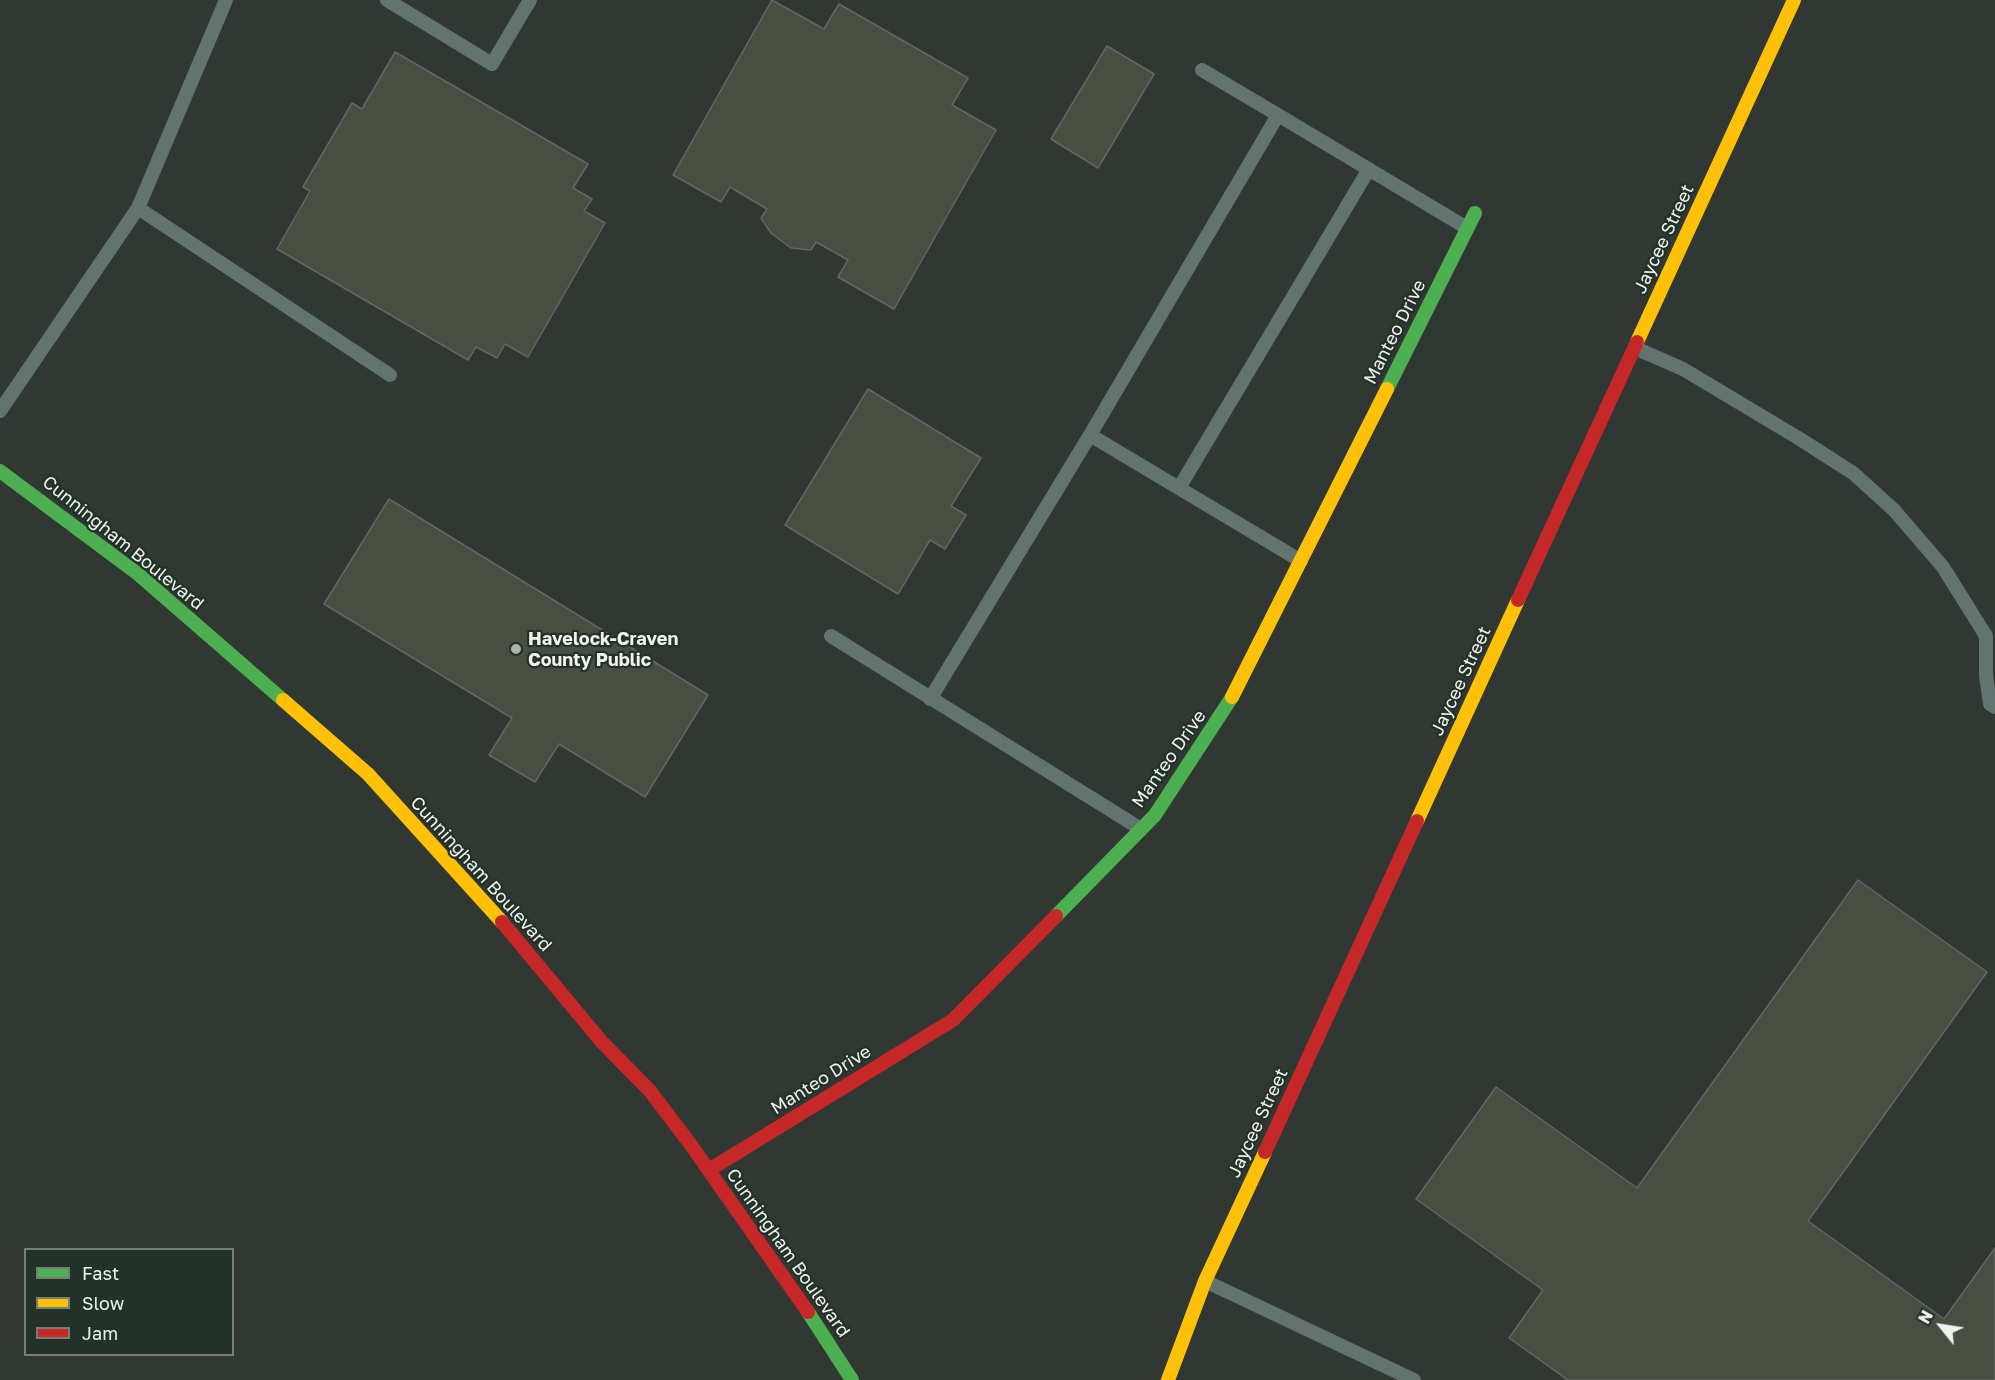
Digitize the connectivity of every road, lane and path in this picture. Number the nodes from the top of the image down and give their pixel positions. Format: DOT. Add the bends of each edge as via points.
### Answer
graph roads {
  1 [pos="226,0"];
  2 [pos="387,0"];
  3 [pos="530,0"];
  4 [pos="1794,0"];
  5 [pos="1202,70"];
  6 [pos="1278,115"];
  7 [pos="1369,169"];
  8 [pos="138,208"];
  9 [pos="1475,213"];
  10 [pos="1468,228"];
  11 [pos="1634,347"];
  12 [pos="390,375"];
  13 [pos="0,411"];
  14 [pos="1090,435"];
  15 [pos="0,471"];
  16 [pos="1179,488"];
  17 [pos="1301,561"];
  18 [pos="831,636"];
  19 [pos="930,699"];
  20 [pos="1995,707"];
  21 [pos="1141,829"];
  22 [pos="709,1170"];
  23 [pos="1205,1281"];
  24 [pos="852,1380"];
  25 [pos="1168,1380"];
  26 [pos="1414,1380"];
  1 -- 8 [label="lane"];
  2 -- 3 [label="lane" via="492,64"];
  4 -- 11 [label="street, Jaycee Street"];
  5 -- 6 [label="lane"];
  6 -- 7 [label="lane"];
  6 -- 14 [label="lane"];
  7 -- 10 [label="lane"];
  7 -- 16 [label="lane"];
  8 -- 12 [label="lane"];
  8 -- 13 [label="lane"];
  9 -- 10 [label="street, Manteo Drive"];
  10 -- 17 [label="street, Manteo Drive"];
  11 -- 20 [label="lane" via="1683,369 1852,473 1894,510 1943,567 1986,636 1987,685 1990,704"];
  11 -- 23 [label="street, Jaycee Street"];
  14 -- 16 [label="lane"];
  14 -- 19 [label="lane"];
  15 -- 22 [label="street, Cunningham Boulevard" via="138,574 368,774 512,933 601,1041 650,1090"];
  16 -- 17 [label="lane"];
  17 -- 21 [label="street, Manteo Drive" via="1228,706 1155,815"];
  18 -- 19 [label="lane"];
  19 -- 21 [label="lane"];
  21 -- 22 [label="street, Manteo Drive" via="953,1020"];
  22 -- 24 [label="street, Cunningham Boulevard"];
  23 -- 25 [label="street, Jaycee Street"];
  23 -- 26 [label="lane"];
}
